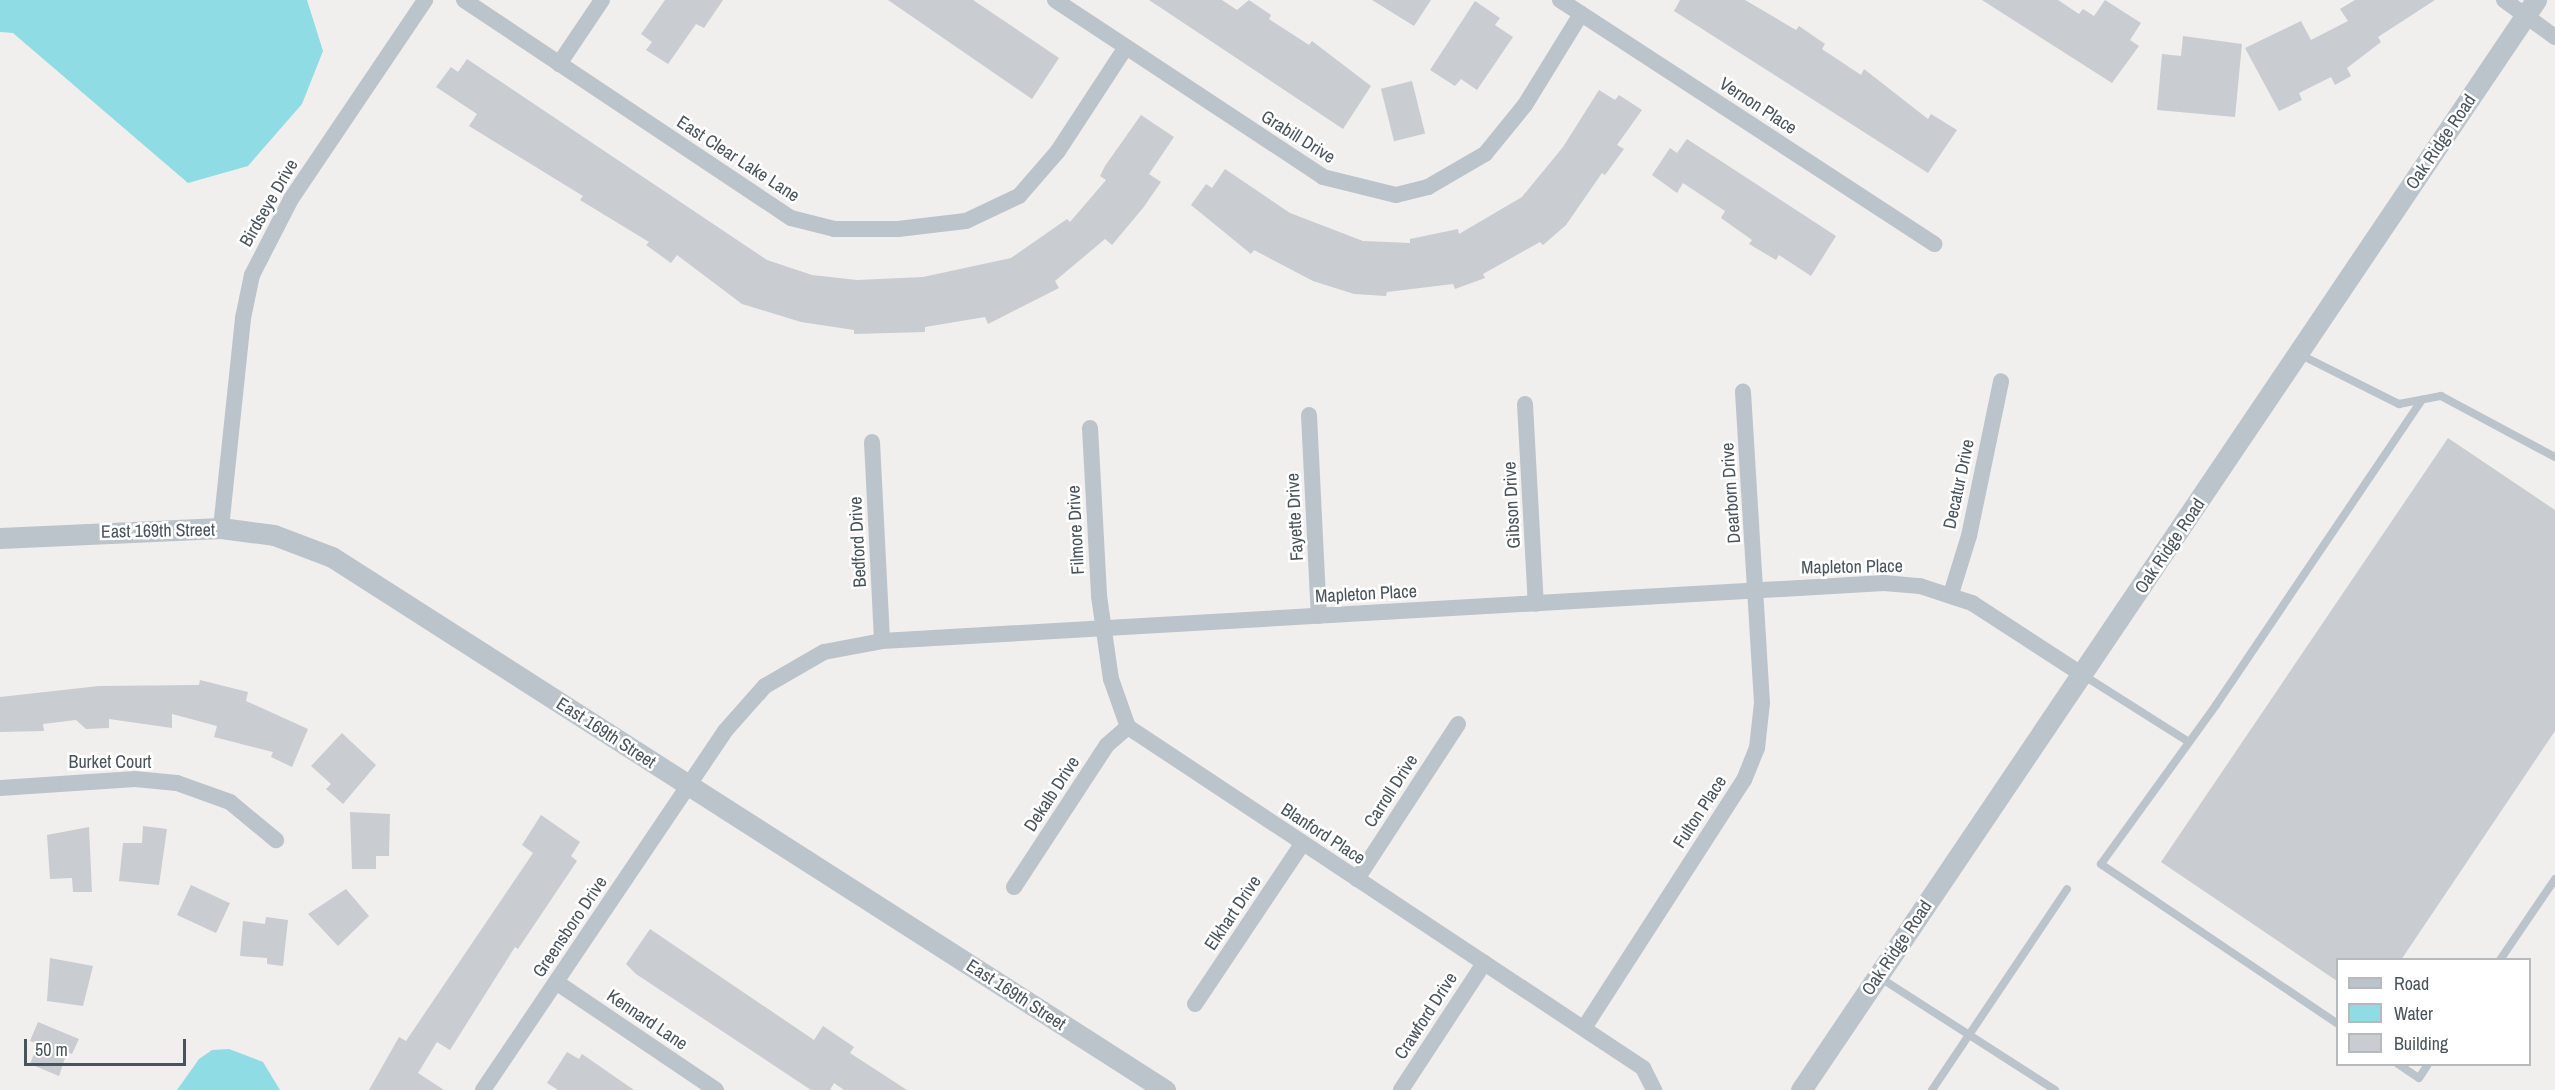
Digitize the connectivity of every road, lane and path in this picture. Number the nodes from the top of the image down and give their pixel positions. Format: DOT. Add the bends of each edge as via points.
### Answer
graph roads {
  1 [pos="425,0"];
  2 [pos="464,0"];
  3 [pos="602,0"];
  4 [pos="1055,0"];
  5 [pos="1560,0"];
  6 [pos="2504,0"];
  7 [pos="2531,8"];
  8 [pos="1581,14"];
  9 [pos="2555,37"];
  10 [pos="1126,47"];
  11 [pos="559,64"];
  12 [pos="1934,244"];
  13 [pos="2299,354"];
  14 [pos="2001,381"];
  15 [pos="1743,392"];
  16 [pos="2422,400"];
  17 [pos="1525,404"];
  18 [pos="1309,416"];
  19 [pos="1090,428"];
  20 [pos="872,442"];
  21 [pos="2555,457"];
  22 [pos="221,528"];
  23 [pos="0,538"];
  24 [pos="1755,591"];
  25 [pos="1951,594"];
  26 [pos="1536,604"];
  27 [pos="1318,616"];
  28 [pos="1104,629"];
  29 [pos="882,641"];
  30 [pos="2083,675"];
  31 [pos="1458,724"];
  32 [pos="1128,727"];
  33 [pos="2189,742"];
  34 [pos="688,786"];
  35 [pos="0,788"];
  36 [pos="276,840"];
  37 [pos="1302,844"];
  38 [pos="1357,879"];
  39 [pos="2555,879"];
  40 [pos="1014,887"];
  41 [pos="2067,890"];
  42 [pos="2501,958"];
  43 [pos="1484,963"];
  44 [pos="1878,977"];
  45 [pos="556,982"];
  46 [pos="1195,1004"];
  47 [pos="2336,1023"];
  48 [pos="1584,1028"];
  49 [pos="1967,1037"];
  50 [pos="2400,1066"];
  51 [pos="2427,1066"];
  52 [pos="483,1090"];
  53 [pos="716,1090"];
  54 [pos="1165,1090"];
  55 [pos="1401,1090"];
  56 [pos="1654,1090"];
  57 [pos="1801,1090"];
  58 [pos="1932,1090"];
  59 [pos="2055,1090"];
  1 -- 22 [label="street, Birdseye Drive" via="291,199 252,275 243,318"];
  2 -- 11 [label="street, East Clear Lake Lane"];
  3 -- 11 [label="street"];
  4 -- 10 [label="street, Grabill Drive"];
  5 -- 8 [label="street, Vernon Place"];
  6 -- 7 [label="street"];
  7 -- 9 [label="street"];
  7 -- 13 [label="street, Oak Ridge Road"];
  8 -- 10 [label="street, Grabill Drive" via="1525,105 1485,154 1428,187 1396,195 1323,177"];
  8 -- 12 [label="street, Vernon Place"];
  10 -- 11 [label="street, East Clear Lake Lane" via="1058,151 1019,196 966,221 898,229 834,229 790,218"];
  13 -- 16 [label="lane" via="2398,405"];
  13 -- 30 [label="street, Oak Ridge Road"];
  14 -- 25 [label="street, Decatur Drive" via="1969,536"];
  15 -- 24 [label="street, Dearborn Drive"];
  16 -- 21 [label="lane" via="2441,396"];
  16 -- 33 [label="lane"];
  17 -- 26 [label="street, Gibson Drive"];
  18 -- 27 [label="street, Fayette Drive"];
  19 -- 28 [label="street, Filmore Drive"];
  20 -- 29 [label="street, Bedford Drive"];
  22 -- 23 [label="street, East 169th Street"];
  22 -- 34 [label="street, East 169th Street" via="274,535 332,557"];
  24 -- 25 [label="street, Mapleton Place" via="1884,583"];
  24 -- 26 [label="street, Mapleton Place"];
  24 -- 48 [label="street, Fulton Place" via="1762,703 1751,767"];
  25 -- 30 [label="street, Mapleton Place" via="1972,603"];
  26 -- 27 [label="street, Mapleton Place"];
  27 -- 28 [label="street, Mapleton Place"];
  28 -- 29 [label="street, Mapleton Place"];
  28 -- 32 [label="street" via="1118,710"];
  29 -- 34 [label="street, Mapleton Place" via="824,652 765,686 724,731"];
  30 -- 33 [label="lane"];
  30 -- 44 [label="street, Oak Ridge Road"];
  31 -- 38 [label="street, Carroll Drive"];
  32 -- 37 [label="street, Blanford Place"];
  32 -- 40 [label="street, Dekalb Drive" via="1107,745"];
  33 -- 47 [label="lane" via="2101,864"];
  34 -- 45 [label="street, Greensboro Drive"];
  34 -- 54 [label="street, East 169th Street"];
  35 -- 36 [label="street, Burket Court" via="135,779 177,783 230,802"];
  37 -- 38 [label="street, Blanford Place"];
  37 -- 46 [label="street, Elkhart Drive"];
  38 -- 43 [label="street, Blanford Place"];
  39 -- 42 [label="lane"];
  41 -- 49 [label="lane"];
  43 -- 48 [label="street, Blanford Place"];
  43 -- 55 [label="street, Crawford Drive"];
  44 -- 49 [label="lane"];
  44 -- 57 [label="street, Oak Ridge Road"];
  45 -- 52 [label="street, Greensboro Drive"];
  45 -- 53 [label="street, Kennard Lane"];
  48 -- 56 [label="street, Blanford Place" via="1643,1068"];
  49 -- 58 [label="lane"];
  49 -- 59 [label="lane"];
  50 -- 51 [label="lane" via="2419,1078"];
}
